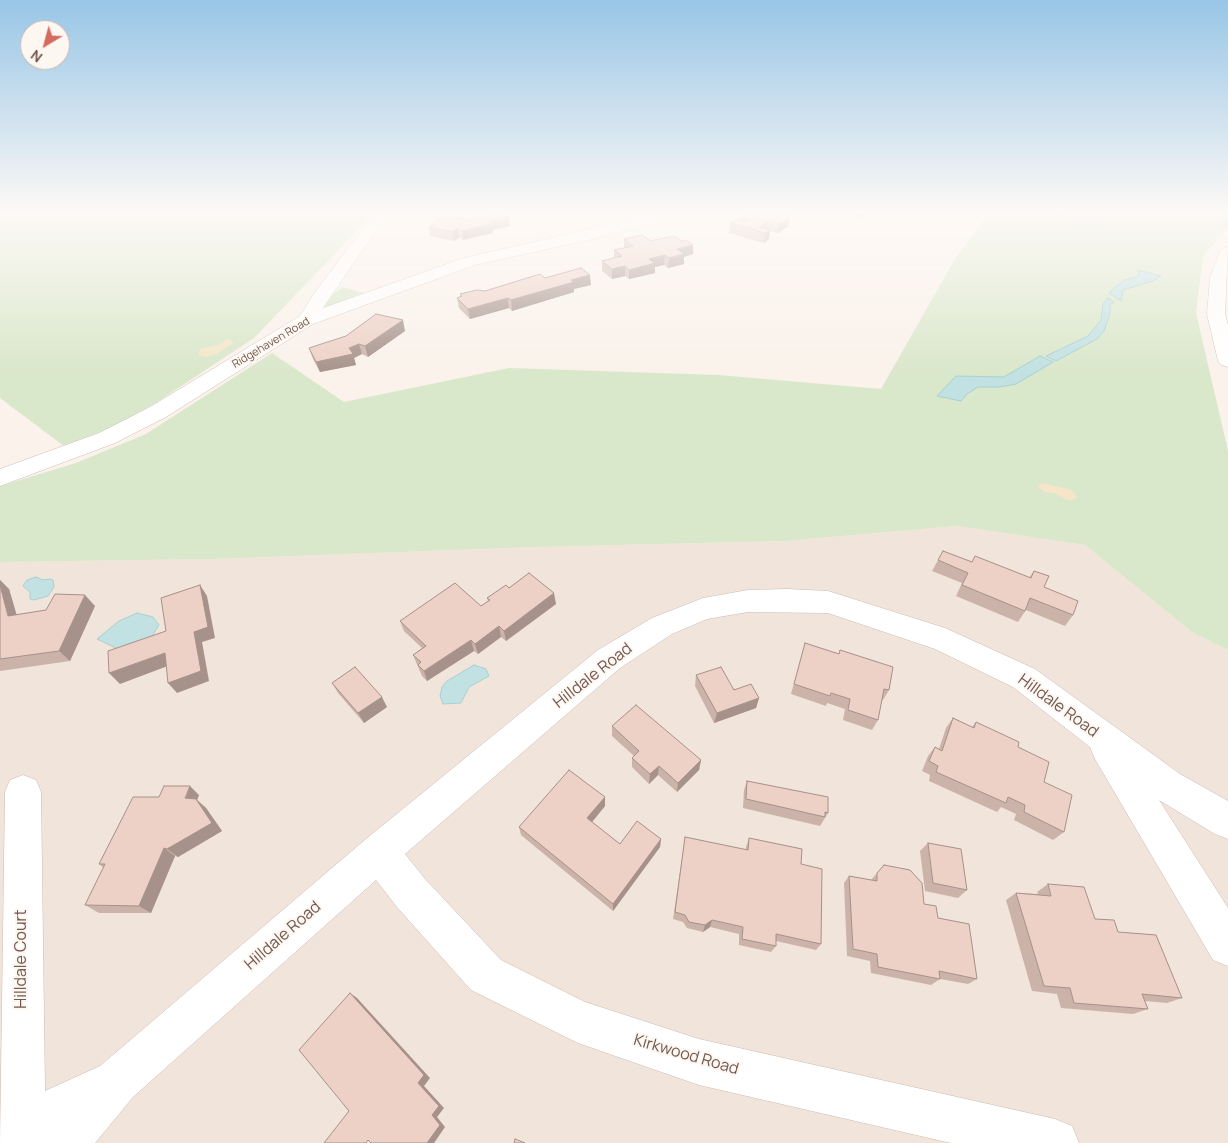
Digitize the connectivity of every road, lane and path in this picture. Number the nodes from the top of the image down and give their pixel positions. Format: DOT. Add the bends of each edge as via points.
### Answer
graph roads {
  1 [pos="342,267"];
  2 [pos="452,267"];
  3 [pos="1223,278"];
  4 [pos="307,320"];
  5 [pos="1228,361"];
  6 [pos="0,478"];
  7 [pos="1100,736"];
  8 [pos="23,792"];
  9 [pos="1228,821"];
  10 [pos="380,852"];
  11 [pos="1228,945"];
  12 [pos="117,1081"];
  13 [pos="11,1132"];
  14 [pos="63,1143"];
  15 [pos="1055,1143"];
  1 -- 4 [label="street"];
  2 -- 4 [label="street, Ridgehaven Road"];
  3 -- 5 [label="street" via="1216,314"];
  4 -- 6 [label="street, Ridgehaven Road" via="158,412 107,438"];
  7 -- 9 [label="street, Hilldale Road" via="1168,786"];
  7 -- 10 [label="street, Hilldale Road" via="1024,678 945,640 828,602 748,601 703,609 662,626 609,659"];
  7 -- 11 [label="street"];
  8 -- 13 [label="street, Hilldale Court"];
  10 -- 12 [label="street, Hilldale Road"];
  10 -- 15 [label="street, Kirkwood Road" via="411,893 486,975 578,1021 699,1062"];
  12 -- 13 [label="street, Hilldale Road"];
  12 -- 14 [label="street, Hilldale Road"];
}
